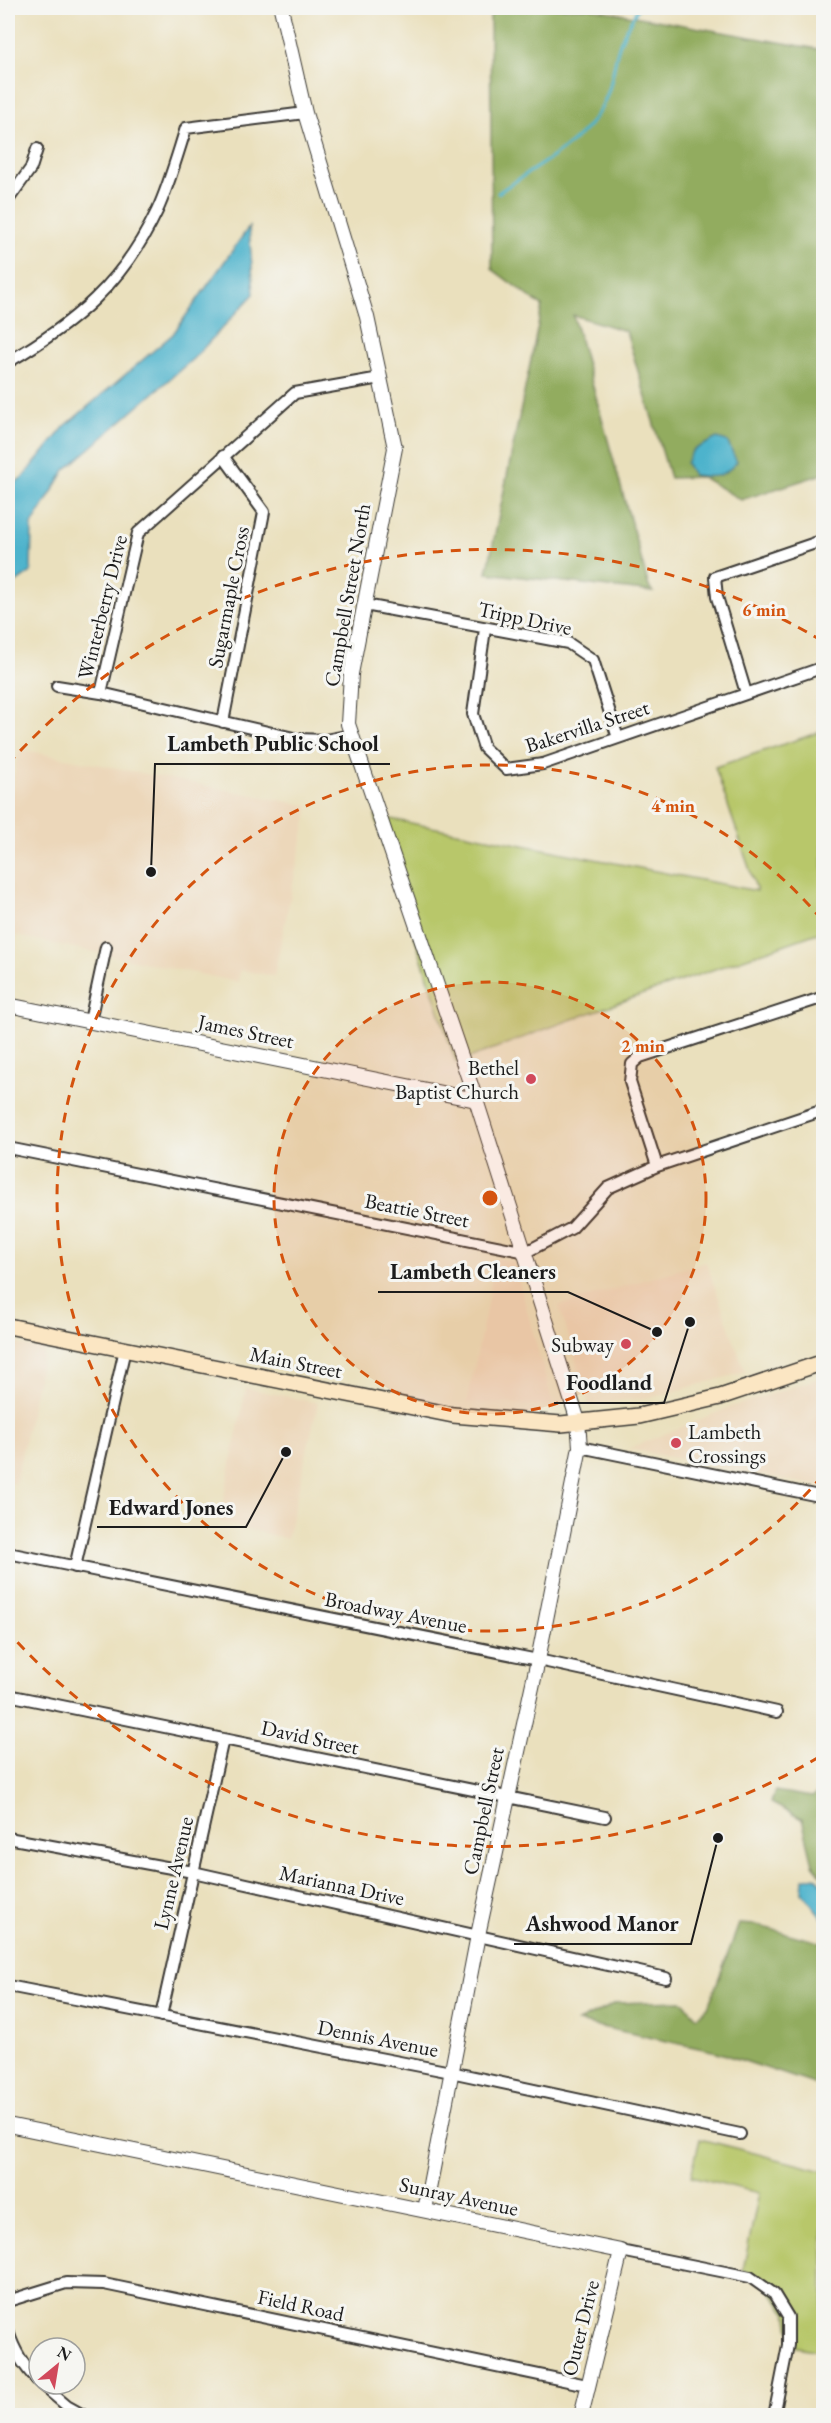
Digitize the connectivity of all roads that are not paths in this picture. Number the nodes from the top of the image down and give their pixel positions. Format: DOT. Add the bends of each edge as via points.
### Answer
graph roads {
  1 [pos="281,8"];
  2 [pos="305,113"];
  3 [pos="37,149"];
  4 [pos="8,200"];
  5 [pos="8,362"];
  6 [pos="380,378"];
  7 [pos="223,456"];
  8 [pos="824,540"];
  9 [pos="365,605"];
  10 [pos="485,629"];
  11 [pos="824,667"];
  12 [pos="57,686"];
  13 [pos="100,693"];
  14 [pos="746,693"];
  15 [pos="223,722"];
  16 [pos="351,735"];
  17 [pos="618,738"];
  18 [pos="106,947"];
  19 [pos="824,997"];
  20 [pos="8,1005"];
  21 [pos="90,1021"];
  22 [pos="476,1100"];
  23 [pos="824,1110"];
  24 [pos="8,1148"];
  25 [pos="657,1166"];
  26 [pos="525,1252"];
  27 [pos="8,1326"];
  28 [pos="124,1349"];
  29 [pos="824,1362"];
  30 [pos="578,1421"];
  31 [pos="580,1448"];
  32 [pos="824,1497"];
  33 [pos="8,1553"];
  34 [pos="75,1567"];
  35 [pos="538,1660"];
  36 [pos="8,1695"];
  37 [pos="777,1712"];
  38 [pos="223,1739"];
  39 [pos="507,1798"];
  40 [pos="604,1817"];
  41 [pos="8,1838"];
  42 [pos="193,1872"];
  43 [pos="478,1935"];
  44 [pos="666,1978"];
  45 [pos="8,1986"];
  46 [pos="161,2016"];
  47 [pos="453,2073"];
  48 [pos="8,2127"];
  49 [pos="740,2134"];
  50 [pos="425,2210"];
  51 [pos="621,2251"];
  52 [pos="8,2301"];
  53 [pos="8,2331"];
  54 [pos="27,2370"];
  55 [pos="587,2385"];
  56 [pos="55,2396"];
  57 [pos="85,2415"];
  58 [pos="581,2415"];
  59 [pos="774,2415"];
  1 -- 2 [label="street, Campbell Street North"];
  2 -- 5 [label="street" via="186,129 157,211 140,244 108,287 64,327"];
  2 -- 6 [label="street, Campbell Street North" via="367,316"];
  3 -- 4 [label="street" via="31,168"];
  6 -- 7 [label="street, Winterberry Drive" via="295,393"];
  6 -- 9 [label="street, Campbell Street North" via="395,448"];
  7 -- 13 [label="street, Winterberry Drive" via="138,533"];
  7 -- 15 [label="street, Sugarmaple Cross" via="264,512"];
  8 -- 14 [label="street" via="715,577 717,597"];
  9 -- 10 [label="street, Tripp Drive"];
  9 -- 16 [label="street, Campbell Street North" via="351,674"];
  10 -- 17 [label="street, Tripp Drive" via="568,643 593,660"];
  10 -- 17 [label="street, Bakervilla Street" via="473,714 484,748 506,769 543,764"];
  11 -- 14 [label="street, Bakervilla Street"];
  12 -- 13 [label="street"];
  13 -- 15 [label="street, Winterberry Drive"];
  14 -- 17 [label="street, Bakervilla Street"];
  15 -- 16 [label="street, Winterberry Drive" via="298,739 325,740"];
  16 -- 22 [label="street, Campbell Street North"];
  18 -- 21 [label="street"];
  19 -- 25 [label="street" via="640,1057 632,1064 630,1082"];
  20 -- 21 [label="street, James Street"];
  21 -- 22 [label="street, James Street"];
  22 -- 26 [label="street, Campbell Street North"];
  23 -- 25 [label="street"];
  24 -- 26 [label="street, Beattie Street"];
  25 -- 26 [label="street" via="608,1188 572,1228"];
  26 -- 30 [label="street, Campbell Street North"];
  27 -- 28 [label="main road, Main Street"];
  28 -- 30 [label="main road, Main Street" via="453,1415 561,1424"];
  28 -- 34 [label="street"];
  29 -- 30 [label="main road, Main Street" via="720,1397 639,1416"];
  30 -- 31 [label="street, Campbell Street"];
  31 -- 32 [label="street"];
  31 -- 35 [label="street, Campbell Street"];
  33 -- 34 [label="street, Broadway Avenue"];
  34 -- 35 [label="street, Broadway Avenue"];
  35 -- 37 [label="street, Broadway Avenue"];
  35 -- 39 [label="street, Campbell Street"];
  36 -- 38 [label="street, David Street"];
  38 -- 39 [label="street, David Street"];
  38 -- 42 [label="street, Lynne Avenue"];
  39 -- 40 [label="street, David Street"];
  39 -- 43 [label="street, Campbell Street"];
  41 -- 42 [label="street, Marianna Drive"];
  42 -- 43 [label="street, Marianna Drive"];
  42 -- 46 [label="street, Lynne Avenue"];
  43 -- 44 [label="street, Marianna Drive"];
  43 -- 47 [label="street, Campbell Street"];
  45 -- 46 [label="street, Dennis Avenue"];
  46 -- 47 [label="street, Dennis Avenue"];
  47 -- 49 [label="street, Dennis Avenue"];
  47 -- 50 [label="street, Campbell Street"];
  48 -- 50 [label="street, Sunray Avenue"];
  50 -- 51 [label="street, Sunray Avenue"];
  51 -- 55 [label="street, Outer Drive"];
  51 -- 59 [label="street, Sunray Avenue" via="750,2277 774,2294 788,2317 788,2345"];
  52 -- 55 [label="street, Field Road" via="66,2283 104,2284"];
  53 -- 54 [label="street"];
  55 -- 58 [label="street, Outer Drive"];
  56 -- 57 [label="street"];
}
